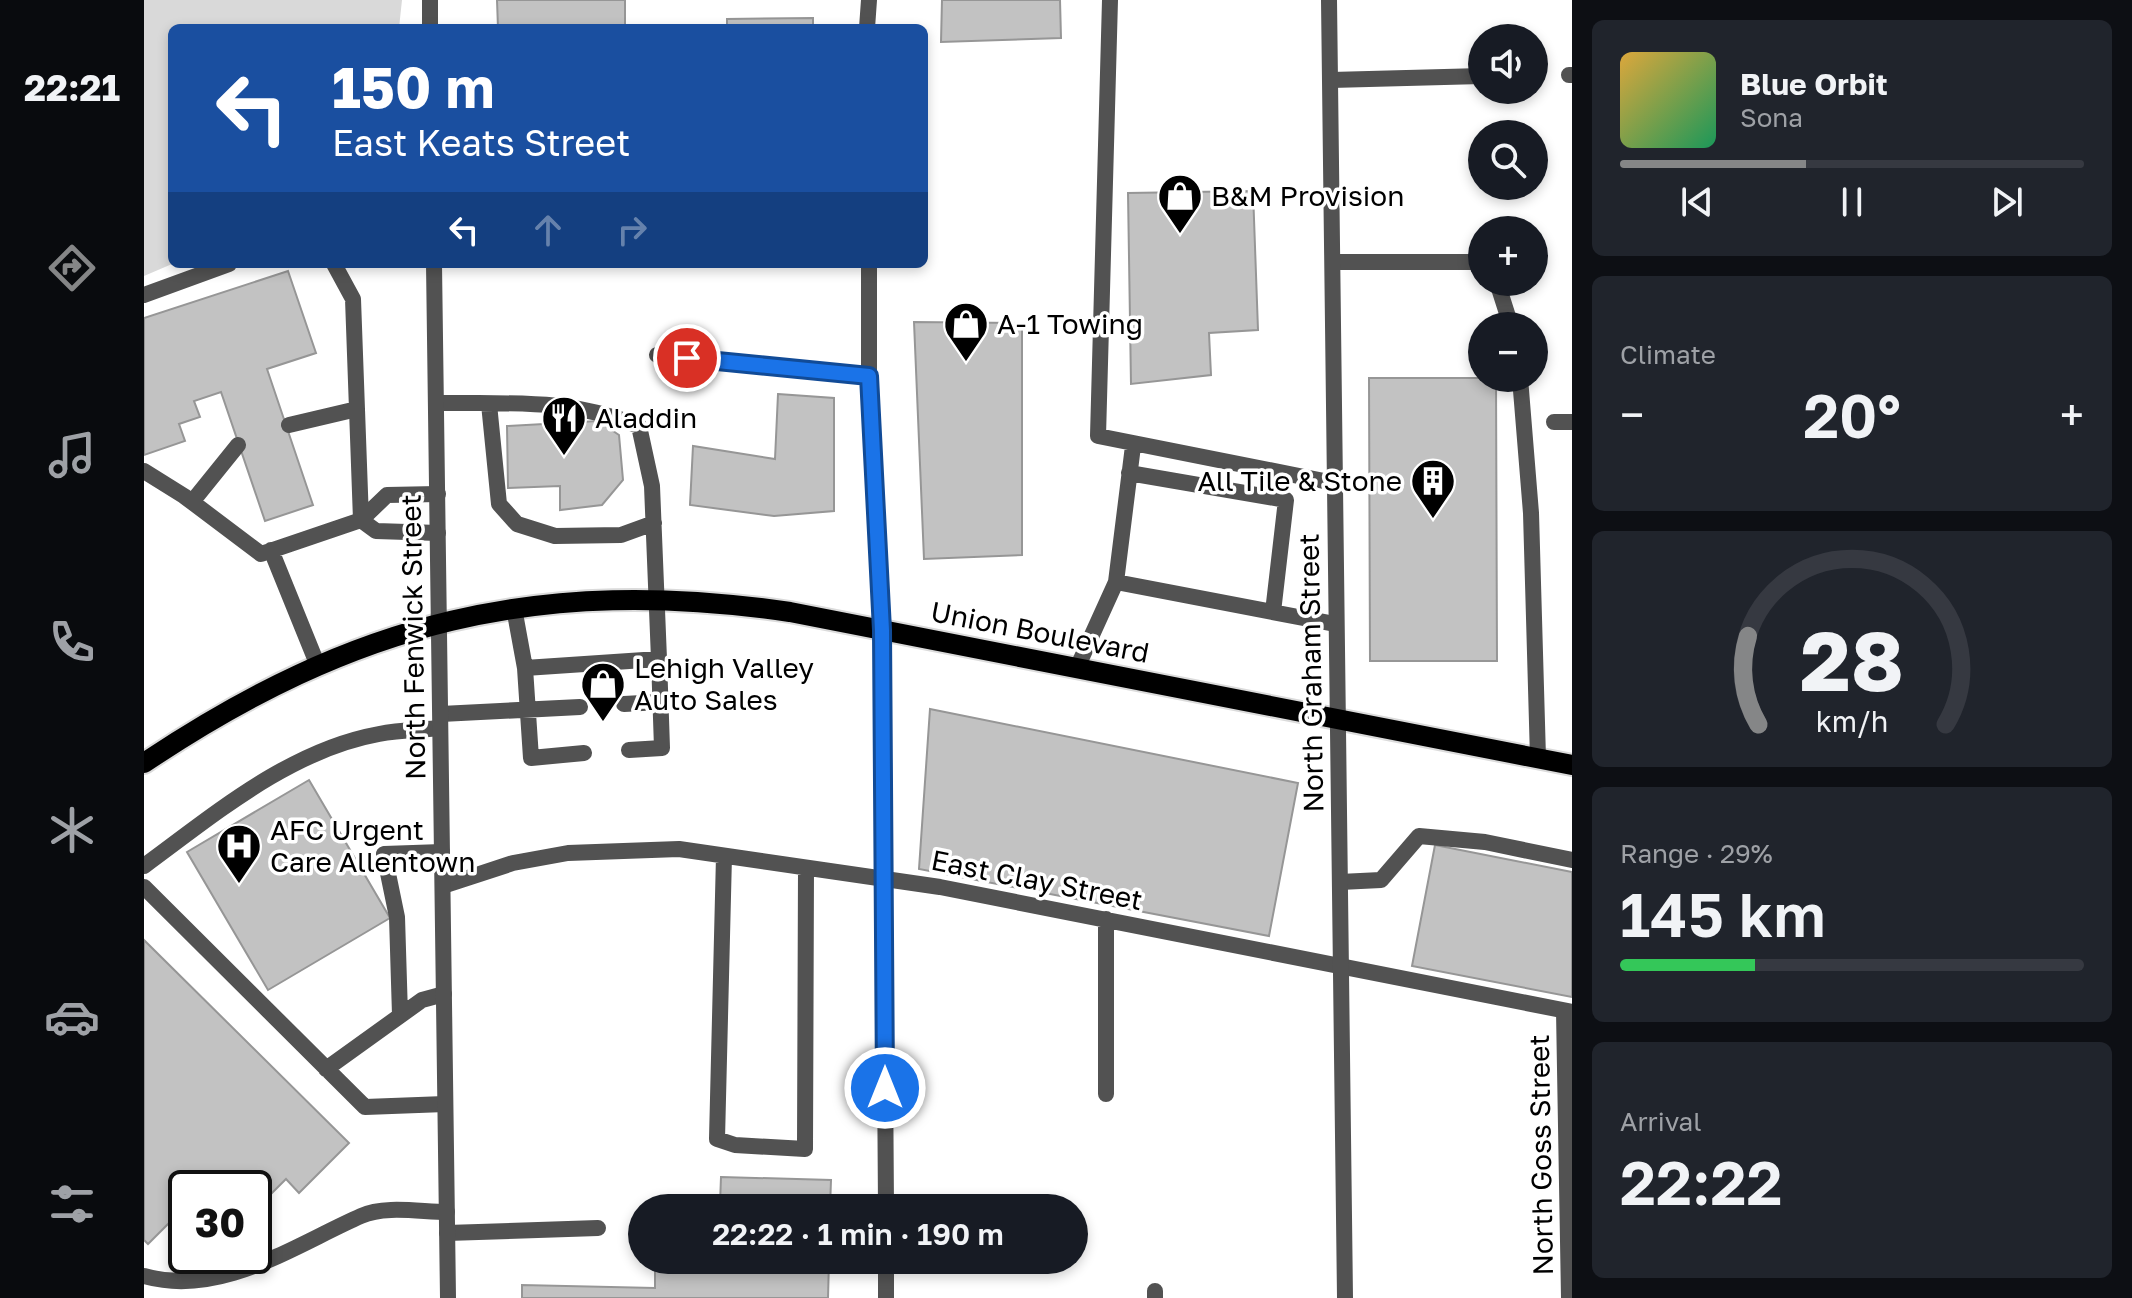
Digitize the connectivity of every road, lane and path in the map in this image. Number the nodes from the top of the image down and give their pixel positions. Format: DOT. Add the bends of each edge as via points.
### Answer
graph roads {
  1 [pos="430,0"];
  2 [pos="869,0"];
  3 [pos="1110,0"];
  4 [pos="1329,0"];
  5 [pos="430,24"];
  6 [pos="867,24"];
  7 [pos="1468,76"];
  8 [pos="1331,80"];
  9 [pos="1333,262"];
  10 [pos="1468,262"];
  11 [pos="218,268"];
  12 [pos="336,268"];
  13 [pos="434,268"];
  14 [pos="869,268"];
  15 [pos="144,295"];
  16 [pos="657,355"];
  17 [pos="869,376"];
  18 [pos="1521,392"];
  19 [pos="436,403"];
  20 [pos="489,404"];
  21 [pos="357,409"];
  22 [pos="1554,422"];
  23 [pos="1572,422"];
  24 [pos="289,425"];
  25 [pos="238,445"];
  26 [pos="1133,446"];
  27 [pos="144,471"];
  28 [pos="1129,473"];
  29 [pos="1334,483"];
  30 [pos="438,494"];
  31 [pos="192,502"];
  32 [pos="361,520"];
  33 [pos="654,523"];
  34 [pos="438,533"];
  35 [pos="271,550"];
  36 [pos="1116,582"];
  37 [pos="659,599"];
  38 [pos="514,608"];
  39 [pos="1273,612"];
  40 [pos="439,622"];
  41 [pos="1335,624"];
  42 [pos="882,630"];
  43 [pos="659,659"];
  44 [pos="318,666"];
  45 [pos="525,668"];
  46 [pos="1077,668"];
  47 [pos="660,702"];
  48 [pos="624,704"];
  49 [pos="580,707"];
  50 [pos="528,709"];
  51 [pos="1337,718"];
  52 [pos="441,721"];
  53 [pos="629,750"];
  54 [pos="584,753"];
  55 [pos="1538,758"];
  56 [pos="144,763"];
  57 [pos="1572,765"];
  58 [pos="442,852"];
  59 [pos="724,856"];
  60 [pos="1572,860"];
  61 [pos="144,866"];
  62 [pos="806,868"];
  63 [pos="883,879"];
  64 [pos="1340,882"];
  65 [pos="443,886"];
  66 [pos="144,887"];
  67 [pos="1106,919"];
  68 [pos="1341,965"];
  69 [pos="444,994"];
  70 [pos="1568,1012"];
  71 [pos="400,1015"];
  72 [pos="326,1069"];
  73 [pos="1106,1094"];
  74 [pos="445,1104"];
  75 [pos="886,1194"];
  76 [pos="447,1212"];
  77 [pos="598,1228"];
  78 [pos="447,1233"];
  79 [pos="886,1274"];
  80 [pos="144,1276"];
  81 [pos="448,1298"];
  82 [pos="886,1298"];
  83 [pos="1345,1298"];
  84 [pos="1569,1298"];
  1 -- 5 [label="street"];
  2 -- 6 [label="street"];
  3 -- 26 [label="street" via="1098,436"];
  4 -- 8 [label="street, North Graham Street"];
  7 -- 8 [label="street"];
  8 -- 9 [label="street, North Graham Street"];
  9 -- 10 [label="street"];
  9 -- 29 [label="street, North Graham Street"];
  11 -- 15 [label="street"];
  12 -- 21 [label="street" via="353,299"];
  13 -- 19 [label="street, North Fenwick Street"];
  14 -- 17 [label="street"];
  16 -- 17 [label="street"];
  17 -- 42 [label="street"];
  18 -- 55 [label="street" via="1531,513"];
  19 -- 20 [label="street"];
  19 -- 30 [label="street, North Fenwick Street"];
  20 -- 33 [label="street" via="599,410 639,426"];
  20 -- 33 [label="street" via="499,504 517,524 568,536 621,535"];
  21 -- 24 [label="street"];
  21 -- 32 [label="street"];
  22 -- 23 [label="street"];
  25 -- 31 [label="street"];
  26 -- 28 [label="street"];
  26 -- 29 [label="street"];
  27 -- 31 [label="street"];
  28 -- 36 [label="street"];
  28 -- 39 [label="street" via="1286,500"];
  29 -- 41 [label="street, North Graham Street"];
  30 -- 32 [label="street" via="387,495"];
  30 -- 34 [label="street, North Fenwick Street"];
  31 -- 35 [label="street" via="261,554"];
  32 -- 34 [label="street" via="376,531"];
  32 -- 35 [label="street"];
  33 -- 37 [label="street"];
  34 -- 40 [label="street, North Fenwick Street"];
  35 -- 44 [label="street"];
  36 -- 39 [label="street"];
  36 -- 46 [label="street"];
  37 -- 38 [label="main road, Union Boulevard"];
  37 -- 42 [label="main road, Union Boulevard" via="734,603"];
  37 -- 43 [label="street"];
  38 -- 40 [label="main road, Union Boulevard"];
  38 -- 45 [label="street"];
  39 -- 41 [label="street"];
  40 -- 44 [label="main road, Union Boulevard"];
  40 -- 52 [label="street, North Fenwick Street"];
  41 -- 51 [label="street, North Graham Street"];
  42 -- 46 [label="main road, Union Boulevard"];
  42 -- 63 [label="street"];
  43 -- 45 [label="street"];
  43 -- 47 [label="street"];
  44 -- 56 [label="main road, Union Boulevard" via="272,686"];
  45 -- 50 [label="street"];
  46 -- 51 [label="main road, Union Boulevard"];
  47 -- 48 [label="street"];
  47 -- 53 [label="street" via="662,748"];
  49 -- 50 [label="street"];
  50 -- 52 [label="street"];
  50 -- 54 [label="street" via="531,758"];
  51 -- 55 [label="main road, Union Boulevard"];
  51 -- 64 [label="street, North Graham Street"];
  52 -- 58 [label="street, North Fenwick Street"];
  52 -- 61 [label="street" via="378,734 270,776"];
  55 -- 57 [label="main road, Union Boulevard"];
  58 -- 65 [label="street, North Fenwick Street"];
  58 -- 71 [label="street" via="384,854 397,917"];
  59 -- 62 [label="street, East Clay Street"];
  59 -- 62 [label="street" via="717,1139 735,1145 805,1149"];
  59 -- 65 [label="street, East Clay Street" via="679,849 568,853 513,863"];
  60 -- 64 [label="street" via="1485,842 1419,836 1381,880"];
  62 -- 63 [label="street, East Clay Street"];
  63 -- 67 [label="street, East Clay Street"];
  63 -- 75 [label="street"];
  64 -- 68 [label="street, North Graham Street"];
  65 -- 69 [label="street, North Fenwick Street"];
  66 -- 72 [label="street"];
  67 -- 68 [label="street, East Clay Street"];
  67 -- 73 [label="street"];
  68 -- 70 [label="street, East Clay Street"];
  68 -- 83 [label="street, North Graham Street"];
  69 -- 71 [label="street" via="422,1000"];
  69 -- 74 [label="street, North Fenwick Street"];
  70 -- 84 [label="street, North Goss Street"];
  71 -- 72 [label="street"];
  72 -- 74 [label="street" via="365,1107"];
  74 -- 76 [label="street, North Fenwick Street"];
  76 -- 78 [label="street, North Fenwick Street"];
  76 -- 80 [label="street" via="362,1215 267,1270 209,1295 156,1284"];
  77 -- 78 [label="street"];
  78 -- 81 [label="street, North Fenwick Street"];
  79 -- 82 [label="street"];
}
